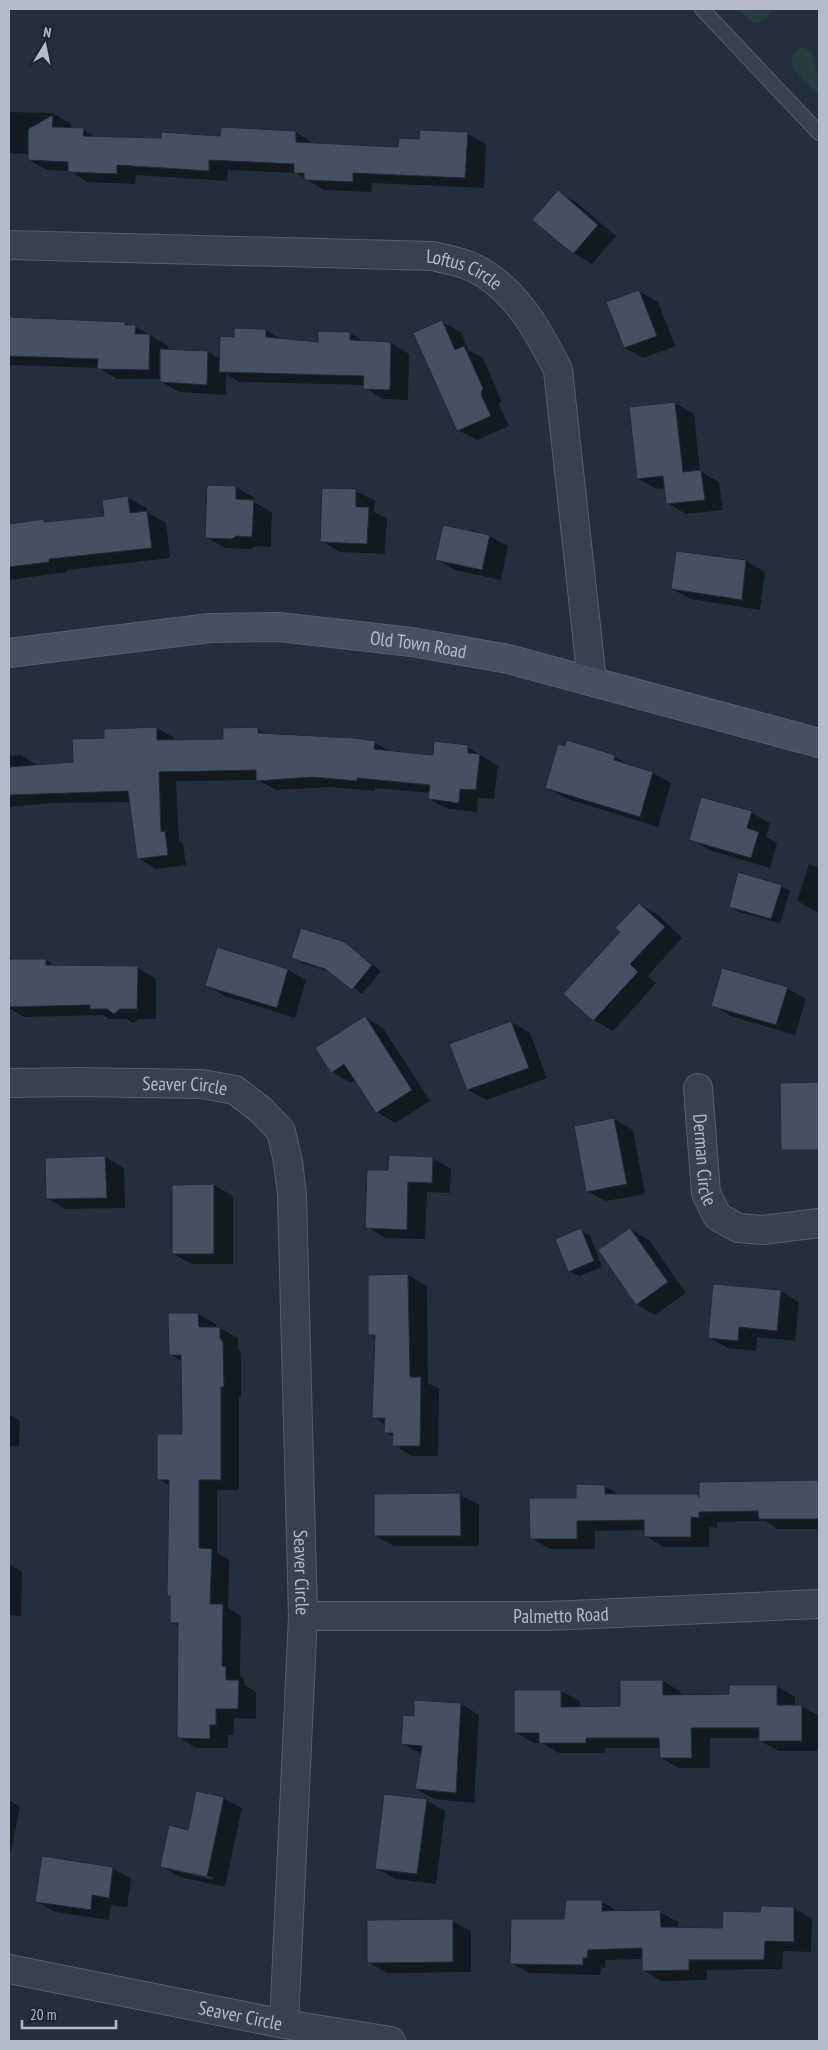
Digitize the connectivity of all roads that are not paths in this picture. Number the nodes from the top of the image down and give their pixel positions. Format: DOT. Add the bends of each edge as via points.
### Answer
graph roads {
  1 [pos="702,9"];
  2 [pos="819,133"];
  3 [pos="9,244"];
  4 [pos="9,653"];
  5 [pos="592,681"];
  6 [pos="819,743"];
  7 [pos="9,1083"];
  8 [pos="698,1088"];
  9 [pos="819,1223"];
  10 [pos="819,1604"];
  11 [pos="302,1616"];
  12 [pos="9,1969"];
  13 [pos="284,2024"];
  14 [pos="391,2041"];
  1 -- 2 [label="lane"];
  3 -- 5 [label="street, Loftus Circle" via="433,256 467,265 501,285 525,311 558,370"];
  4 -- 5 [label="main road, Old Town Road" via="210,628 279,627 412,642 508,659"];
  5 -- 6 [label="main road, Old Town Road"];
  7 -- 11 [label="street, Seaver Circle" via="202,1084 235,1090 261,1110 280,1131 292,1195"];
  8 -- 9 [label="street, Derman Circle" via="706,1193 717,1216 738,1228 763,1230"];
  10 -- 11 [label="street, Palmetto Road" via="548,1616"];
  11 -- 13 [label="street, Seaver Circle"];
  12 -- 13 [label="street, Seaver Circle"];
  13 -- 14 [label="street"];
}
